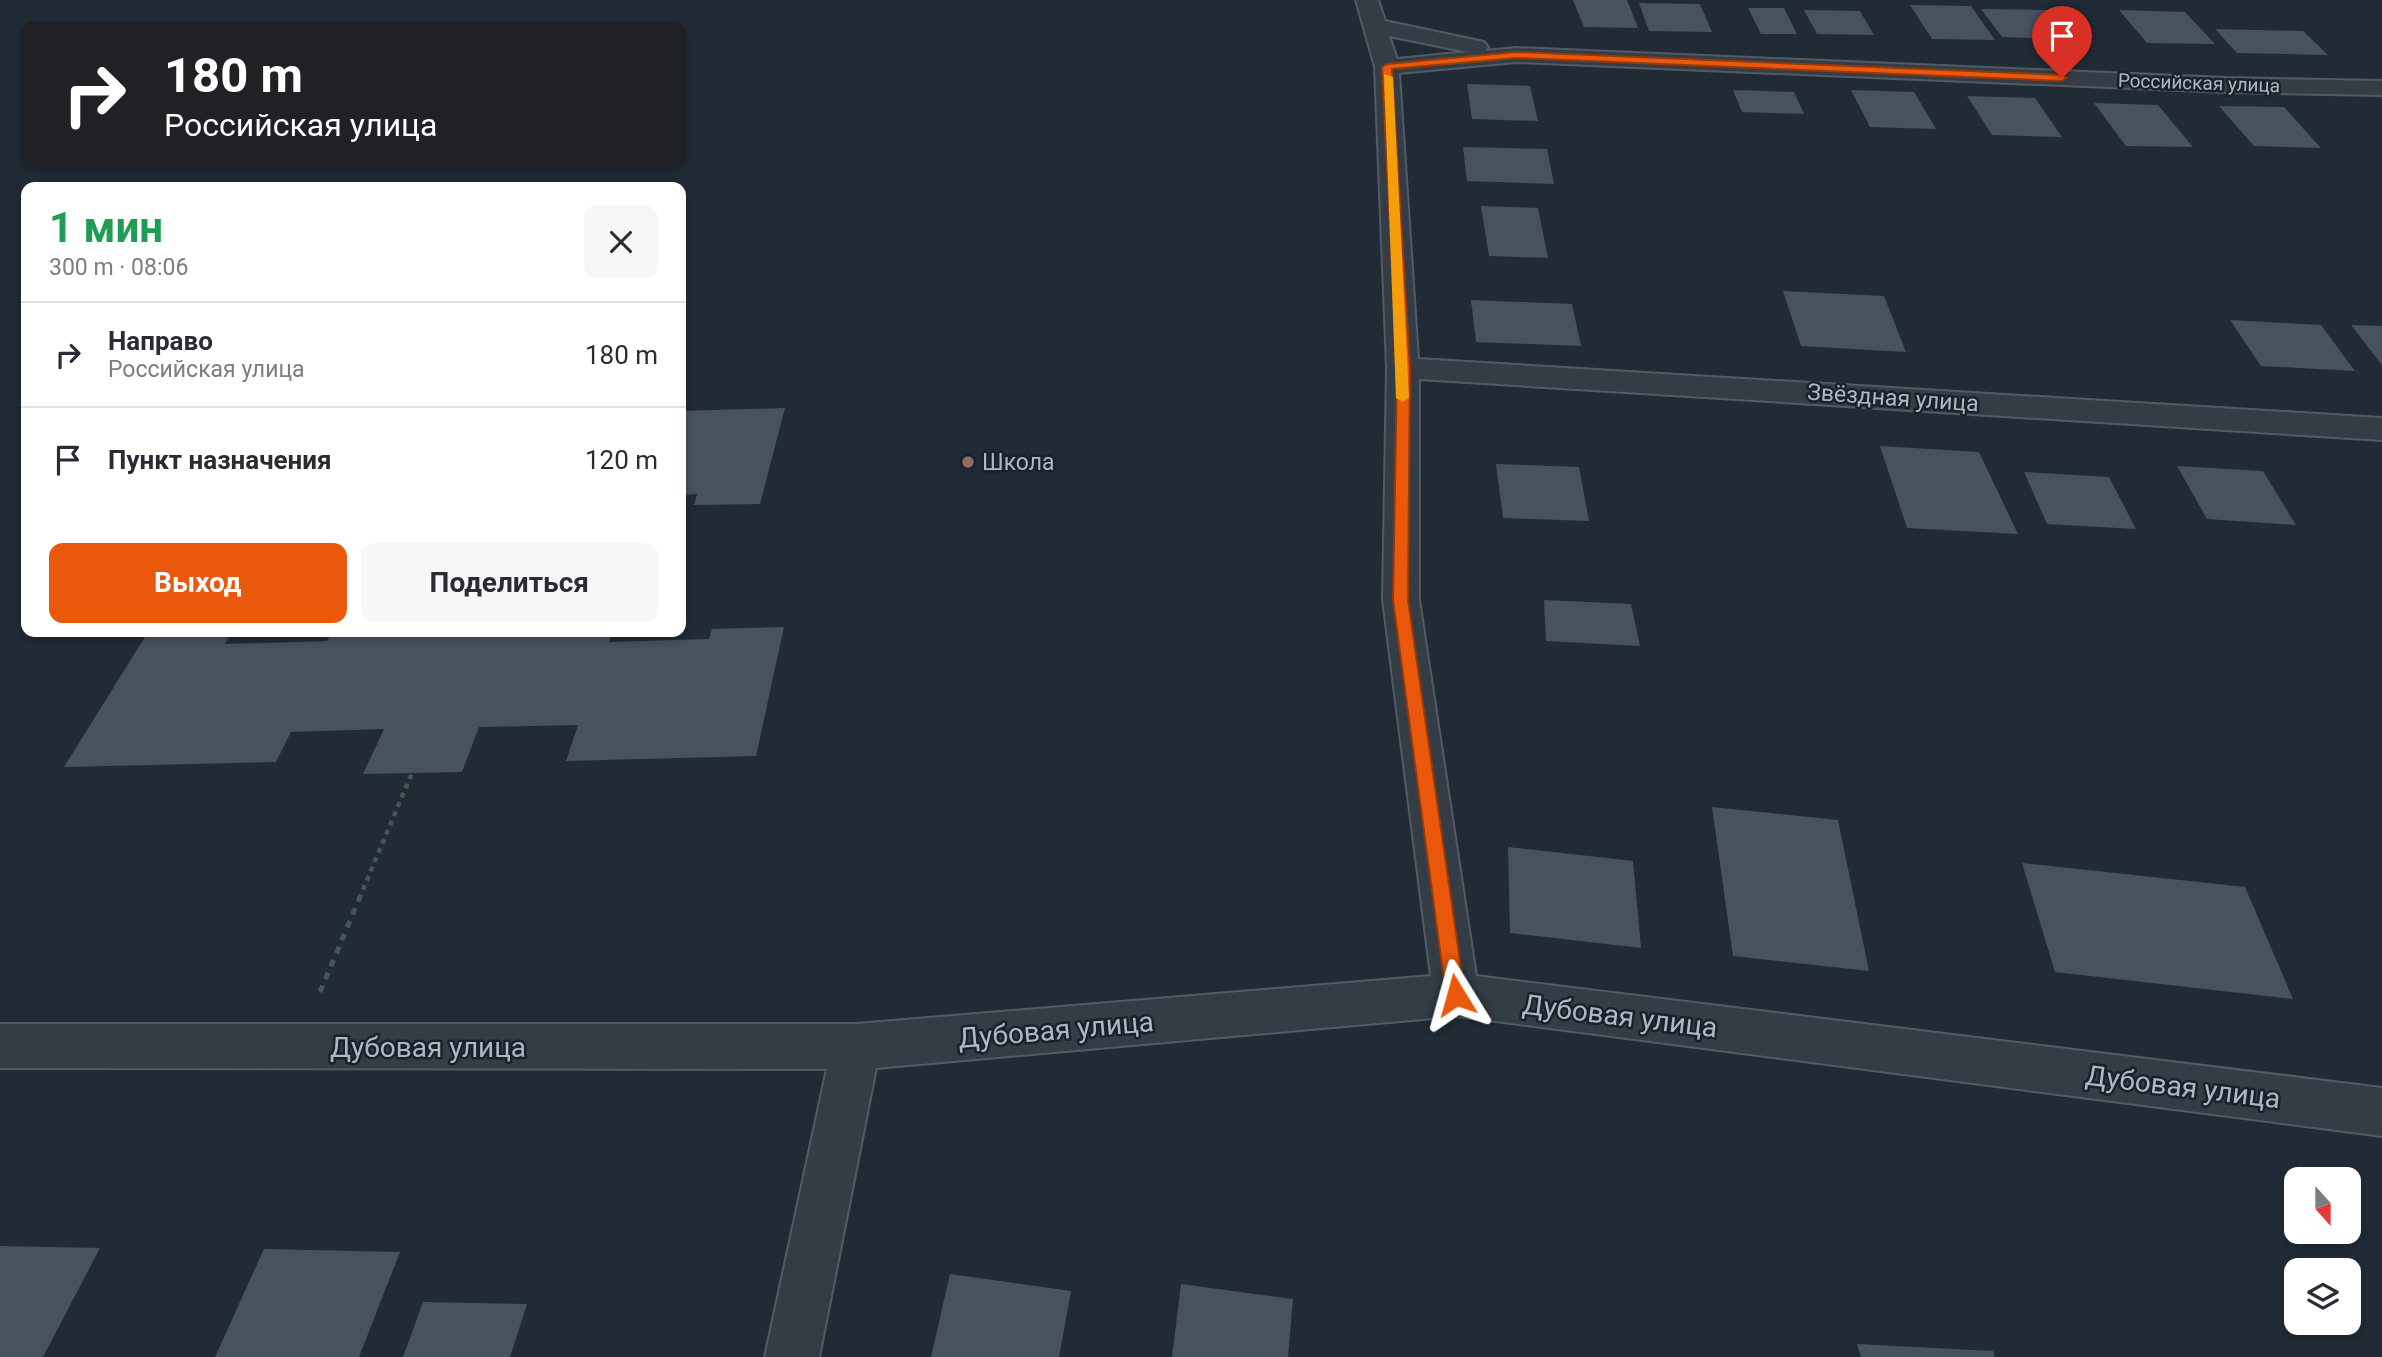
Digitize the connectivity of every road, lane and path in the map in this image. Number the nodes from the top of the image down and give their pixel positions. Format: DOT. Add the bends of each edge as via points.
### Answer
graph roads {
  1 [pos="1371,13"];
  2 [pos="1516,55"];
  3 [pos="1387,67"];
  4 [pos="2382,88"];
  5 [pos="1403,368"];
  6 [pos="2382,429"];
  7 [pos="412,773"];
  8 [pos="1456,995"];
  9 [pos="0,1046"];
  10 [pos="297,1047"];
  11 [pos="856,1047"];
  12 [pos="2382,1112"];
  13 [pos="792,1357"];
  1 -- 2 [label="street"];
  1 -- 3 [label="street"];
  2 -- 3 [label="street, Российская улица"];
  2 -- 4 [label="street, Российская улица"];
  3 -- 5 [label="street"];
  5 -- 6 [label="street, Звёздная улица"];
  5 -- 8 [label="street" via="1401,600"];
  7 -- 10 [label="path"];
  8 -- 11 [label="street, Дубовая улица"];
  8 -- 12 [label="street, Дубовая улица"];
  9 -- 10 [label="street, Дубовая улица"];
  10 -- 11 [label="street, Дубовая улица"];
  11 -- 13 [label="street"];
}
